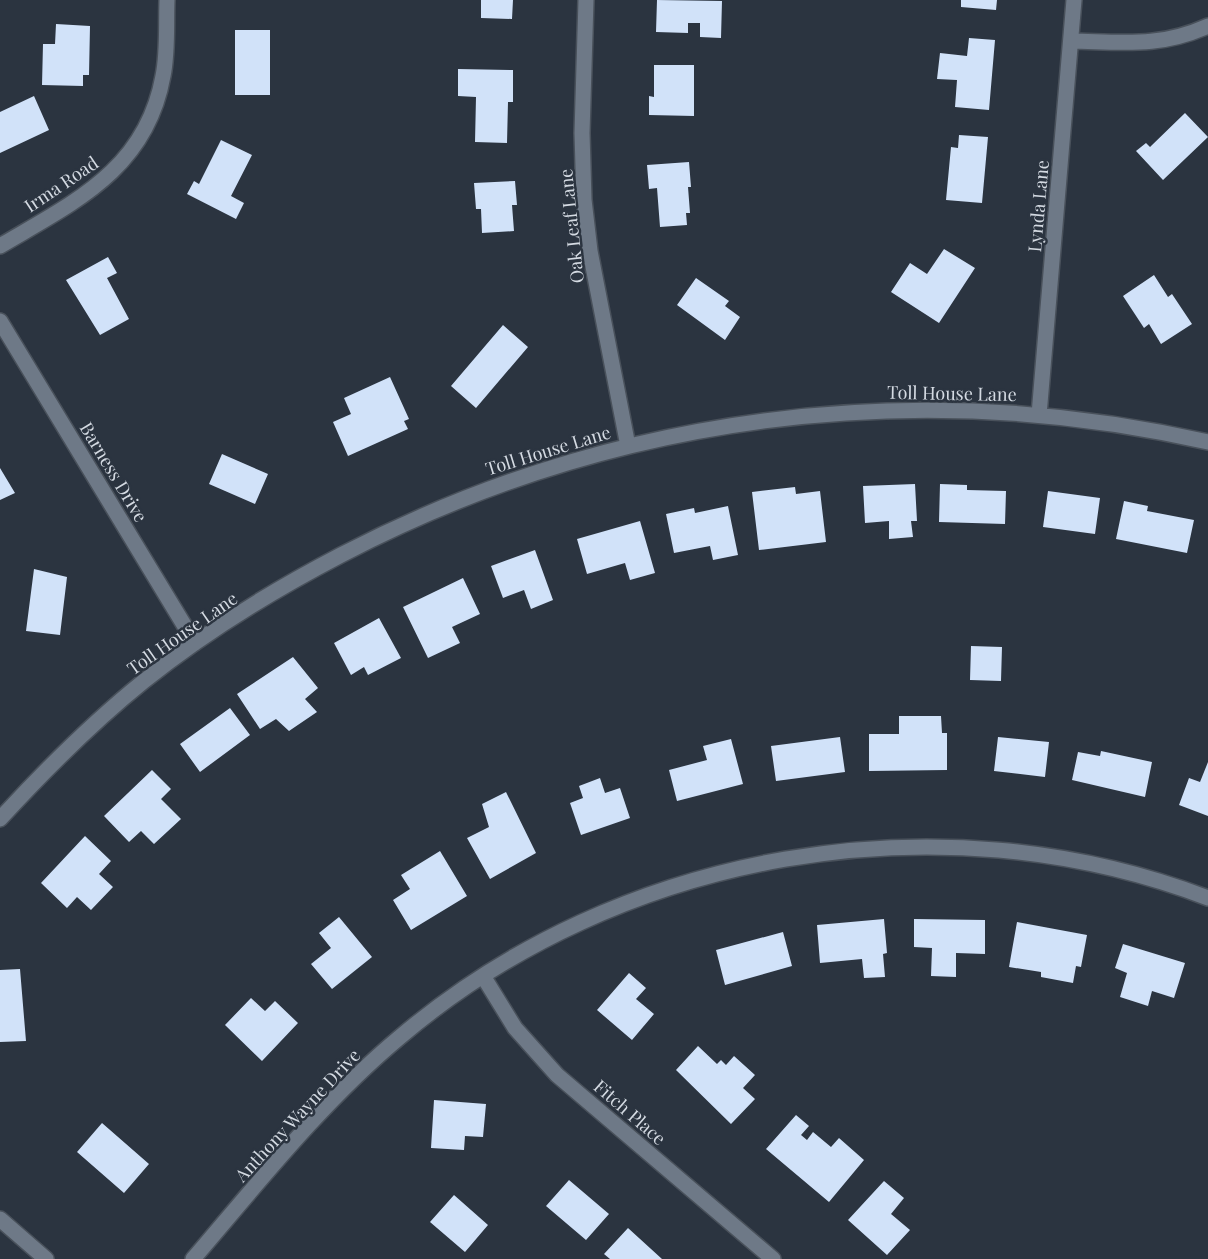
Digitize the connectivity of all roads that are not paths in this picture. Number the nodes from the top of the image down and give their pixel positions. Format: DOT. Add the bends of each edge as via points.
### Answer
graph roads {
  1 [pos="167,0"];
  2 [pos="586,0"];
  3 [pos="1074,0"];
  4 [pos="1208,26"];
  5 [pos="1071,41"];
  6 [pos="0,246"];
  7 [pos="0,321"];
  8 [pos="1039,415"];
  9 [pos="1208,442"];
  10 [pos="628,446"];
  11 [pos="196,643"];
  12 [pos="0,819"];
  13 [pos="1208,898"];
  14 [pos="483,976"];
  15 [pos="0,1219"];
  16 [pos="46,1259"];
  17 [pos="193,1259"];
  18 [pos="773,1259"];
  1 -- 6 [label="street, Irma Road" via="163,77 153,112 136,144 113,172 84,195"];
  2 -- 10 [label="street, Oak Leaf Lane" via="582,132 584,200 590,251"];
  3 -- 5 [label="street, Lynda Lane"];
  4 -- 5 [label="street" via="1186,36 1152,43"];
  5 -- 8 [label="street, Lynda Lane"];
  7 -- 11 [label="street, Barness Drive"];
  8 -- 9 [label="street, Toll House Lane" via="1079,418"];
  8 -- 10 [label="street, Toll House Lane" via="929,409 862,411 775,419 689,432"];
  10 -- 11 [label="street, Toll House Lane" via="515,478 398,525 289,582"];
  11 -- 12 [label="street, Toll House Lane" via="144,680 90,728 37,778"];
  13 -- 14 [label="street, Anthony Wayne Drive" via="1153,879 1029,853 951,846 894,846 821,853 736,869 676,885 554,935"];
  14 -- 17 [label="street, Anthony Wayne Drive" via="447,1000 358,1073 318,1114"];
  14 -- 18 [label="street, Fitch Place" via="515,1028 557,1075"];
  15 -- 16 [label="street"];
}
